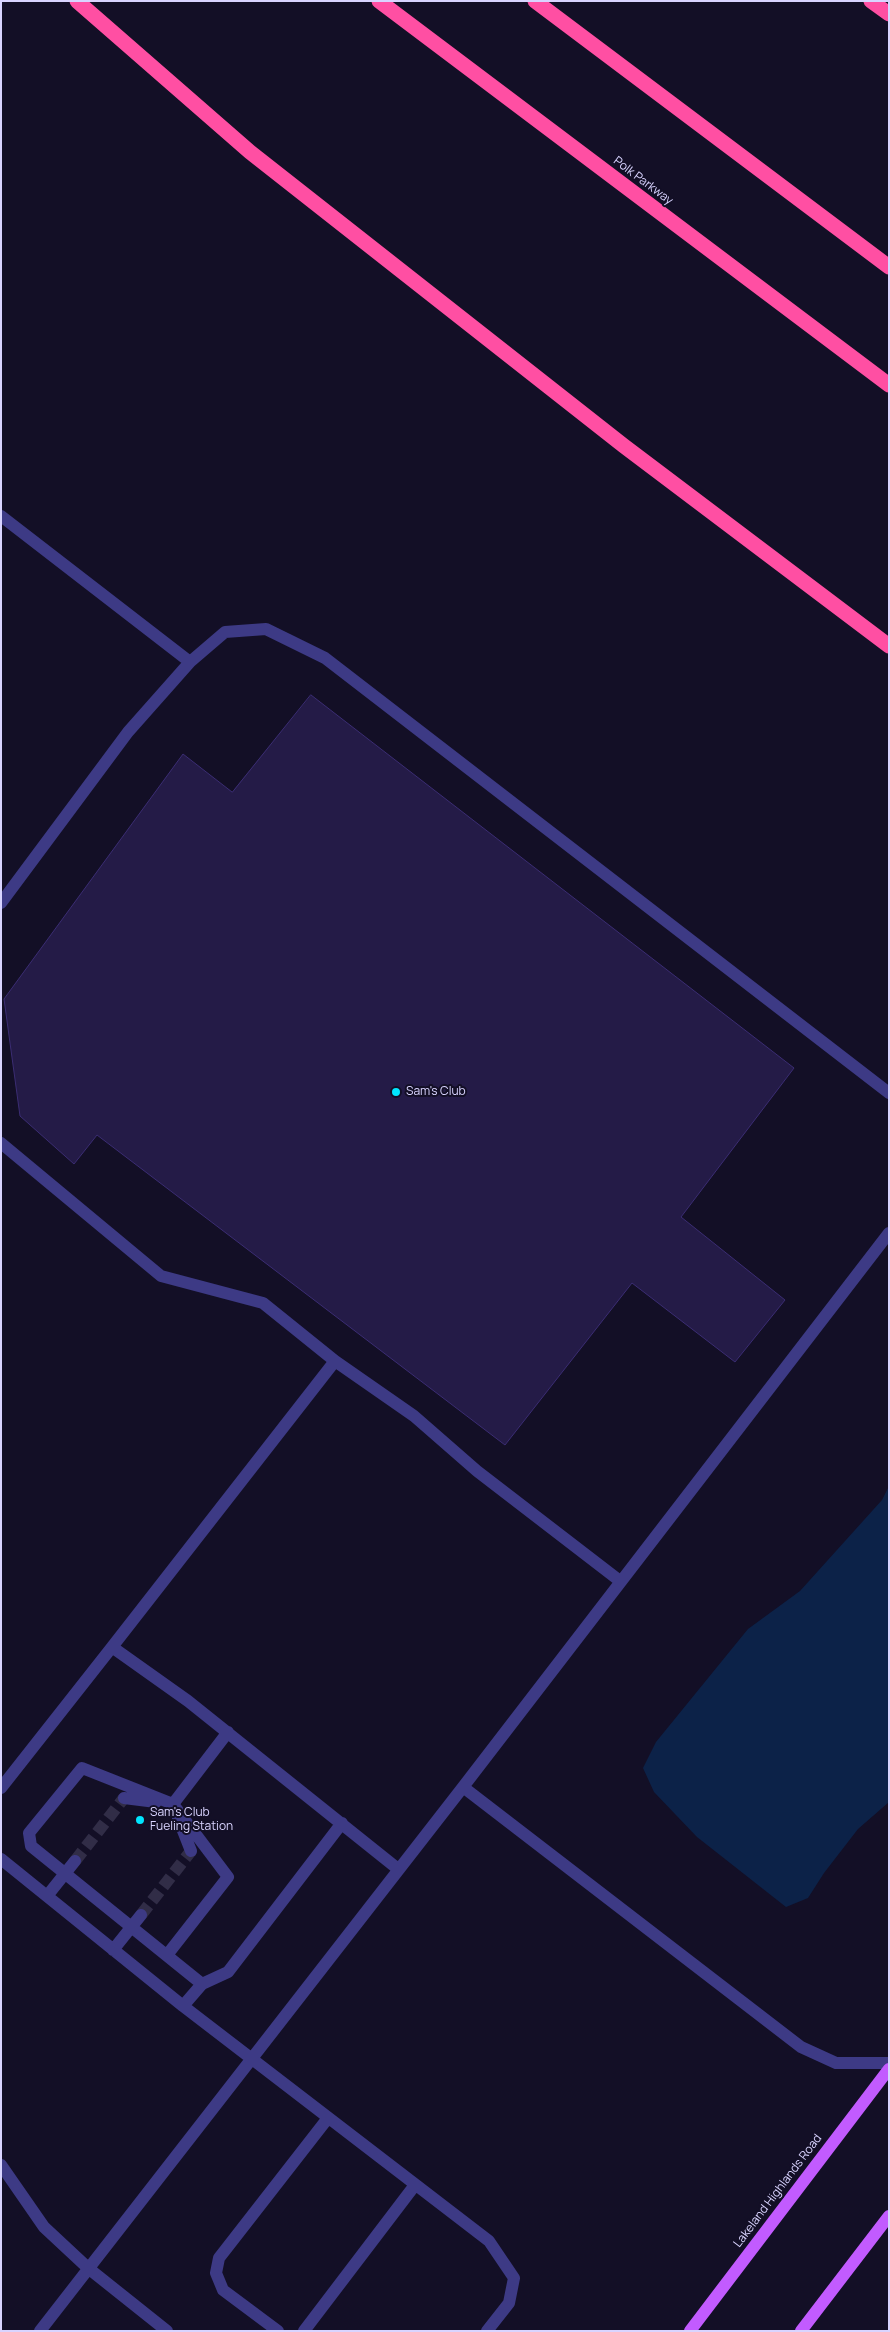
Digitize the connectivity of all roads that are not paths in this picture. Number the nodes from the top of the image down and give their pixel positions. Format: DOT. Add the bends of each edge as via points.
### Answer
graph roads {
  1 [pos="77,1"];
  2 [pos="379,1"];
  3 [pos="535,1"];
  4 [pos="871,1"];
  5 [pos="889,14"];
  6 [pos="889,267"];
  7 [pos="889,386"];
  8 [pos="1,516"];
  9 [pos="889,646"];
  10 [pos="190,662"];
  11 [pos="1,903"];
  12 [pos="889,1092"];
  13 [pos="1,1143"];
  14 [pos="889,1233"];
  15 [pos="335,1361"];
  16 [pos="620,1581"];
  17 [pos="112,1647"];
  18 [pos="228,1732"];
  19 [pos="463,1787"];
  20 [pos="1,1788"];
  21 [pos="124,1798"];
  22 [pos="173,1804"];
  23 [pos="342,1823"];
  24 [pos="191,1851"];
  25 [pos="1,1860"];
  26 [pos="75,1861"];
  27 [pos="398,1869"];
  28 [pos="65,1874"];
  29 [pos="47,1896"];
  30 [pos="141,1915"];
  31 [pos="132,1927"];
  32 [pos="113,1950"];
  33 [pos="167,1955"];
  34 [pos="202,1984"];
  35 [pos="183,2006"];
  36 [pos="252,2057"];
  37 [pos="889,2063"];
  38 [pos="889,2069"];
  39 [pos="328,2118"];
  40 [pos="1,2165"];
  41 [pos="415,2186"];
  42 [pos="889,2216"];
  43 [pos="88,2268"];
  44 [pos="40,2331"];
  45 [pos="167,2331"];
  46 [pos="278,2331"];
  47 [pos="304,2331"];
  48 [pos="487,2331"];
  49 [pos="690,2331"];
  50 [pos="801,2331"];
  1 -- 9 [label="highway" via="250,152 624,446"];
  2 -- 7 [label="highway, Polk Parkway"];
  3 -- 6 [label="highway"];
  4 -- 5 [label="highway"];
  8 -- 10 [label="lane"];
  10 -- 11 [label="lane" via="128,732"];
  10 -- 12 [label="lane" via="225,632 266,629 325,658"];
  13 -- 15 [label="lane" via="162,1276 263,1303"];
  14 -- 16 [label="lane"];
  15 -- 16 [label="lane" via="414,1416 478,1471"];
  15 -- 17 [label="lane"];
  16 -- 19 [label="lane"];
  17 -- 18 [label="lane"];
  17 -- 20 [label="lane"];
  18 -- 22 [label="lane"];
  18 -- 23 [label="lane"];
  19 -- 27 [label="lane"];
  19 -- 37 [label="lane" via="800,2047 836,2062"];
  21 -- 22 [label="lane"];
  22 -- 24 [label="lane"];
  22 -- 28 [label="lane" via="82,1768 29,1833 31,1846"];
  22 -- 33 [label="lane" via="228,1877"];
  23 -- 27 [label="lane"];
  23 -- 34 [label="lane" via="228,1972"];
  25 -- 29 [label="lane"];
  26 -- 28 [label="lane"];
  27 -- 36 [label="lane"];
  28 -- 29 [label="lane"];
  28 -- 31 [label="lane"];
  29 -- 32 [label="lane"];
  30 -- 31 [label="lane"];
  31 -- 32 [label="lane"];
  31 -- 33 [label="lane"];
  32 -- 35 [label="lane"];
  33 -- 34 [label="lane"];
  34 -- 35 [label="lane"];
  35 -- 36 [label="lane"];
  36 -- 39 [label="lane"];
  36 -- 43 [label="lane"];
  38 -- 49 [label="main road, Lakeland Highlands Road"];
  39 -- 41 [label="lane"];
  39 -- 46 [label="lane" via="219,2258 216,2273 223,2290"];
  40 -- 43 [label="lane" via="44,2226"];
  41 -- 47 [label="lane"];
  41 -- 48 [label="lane" via="489,2241 514,2278 509,2303"];
  42 -- 50 [label="main road"];
  43 -- 44 [label="lane"];
  43 -- 45 [label="lane"];
}
